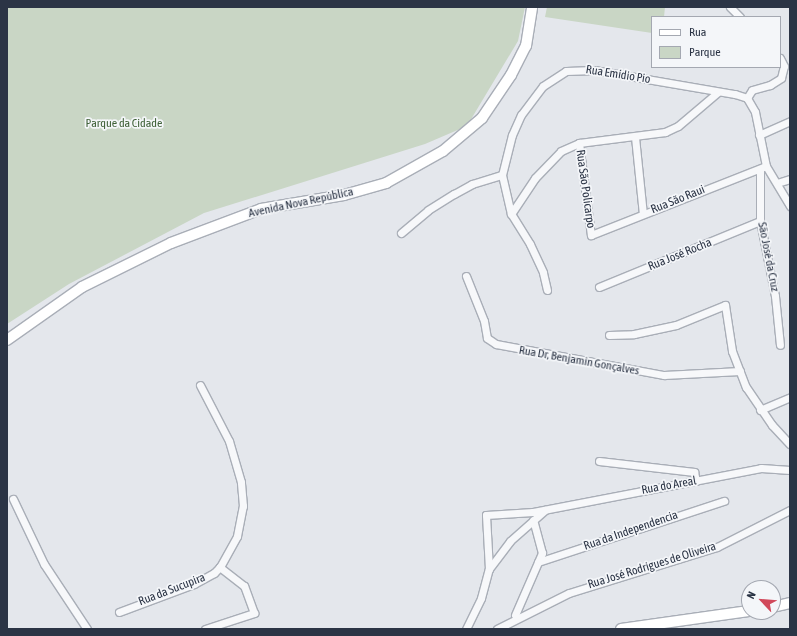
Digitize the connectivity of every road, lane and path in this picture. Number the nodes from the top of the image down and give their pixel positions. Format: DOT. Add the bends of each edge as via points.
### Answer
graph roads {
  1 [pos="532,7"];
  2 [pos="730,7"];
  3 [pos="739,16"];
  4 [pos="781,60"];
  5 [pos="718,92"];
  6 [pos="747,98"];
  7 [pos="790,121"];
  8 [pos="759,135"];
  9 [pos="634,137"];
  10 [pos="579,143"];
  11 [pos="763,168"];
  12 [pos="502,175"];
  13 [pos="790,179"];
  14 [pos="777,183"];
  15 [pos="790,206"];
  16 [pos="511,214"];
  17 [pos="643,214"];
  18 [pos="760,221"];
  19 [pos="401,233"];
  20 [pos="591,235"];
  21 [pos="466,276"];
  22 [pos="599,287"];
  23 [pos="547,290"];
  24 [pos="609,335"];
  25 [pos="7,340"];
  26 [pos="780,345"];
  27 [pos="740,371"];
  28 [pos="200,385"];
  29 [pos="790,397"];
  30 [pos="760,410"];
  31 [pos="790,444"];
  32 [pos="599,461"];
  33 [pos="790,470"];
  34 [pos="696,481"];
  35 [pos="13,499"];
  36 [pos="724,501"];
  37 [pos="549,508"];
  38 [pos="790,510"];
  39 [pos="533,520"];
  40 [pos="538,562"];
  41 [pos="220,567"];
  42 [pos="489,569"];
  43 [pos="119,612"];
  44 [pos="741,612"];
  45 [pos="514,618"];
  46 [pos="87,629"];
  47 [pos="205,629"];
  48 [pos="466,629"];
  49 [pos="497,629"];
  50 [pos="621,629"];
  1 -- 25 [label="street, Avenida Nova República" via="526,46 511,76 482,118 443,151 386,183 344,195 261,209 171,243 82,287"];
  2 -- 3 [label="street"];
  4 -- 6 [label="street" via="784,66 781,78 770,85 752,90"];
  5 -- 6 [label="street, Rua Emídio Pio"];
  5 -- 9 [label="street" via="678,126 665,132"];
  5 -- 12 [label="street, Rua Emídio Pio" via="594,70 566,71 543,86 521,115 512,135"];
  6 -- 8 [label="street" via="755,112"];
  7 -- 8 [label="street"];
  8 -- 11 [label="street"];
  9 -- 10 [label="street"];
  9 -- 17 [label="street"];
  10 -- 16 [label="street" via="551,159 534,178"];
  10 -- 20 [label="street, Rua São Policarpo"];
  11 -- 14 [label="street"];
  11 -- 17 [label="street, Rua São Raui"];
  11 -- 18 [label="street, São José da Cruz"];
  12 -- 16 [label="street"];
  12 -- 19 [label="street" via="472,184 454,194 428,210"];
  13 -- 14 [label="street"];
  14 -- 15 [label="street"];
  16 -- 23 [label="street" via="532,249"];
  17 -- 20 [label="street, Rua São Raui"];
  18 -- 22 [label="street, Rua José Rocha"];
  18 -- 26 [label="street, São José da Cruz" via="775,296"];
  21 -- 27 [label="street, Rua Dr, Benjamin Gonçalves" via="484,321 487,338 502,346 664,375"];
  24 -- 27 [label="street" via="634,334 676,324 725,305 732,351"];
  27 -- 30 [label="street"];
  28 -- 41 [label="street" via="229,442 243,493 241,524"];
  29 -- 30 [label="street"];
  30 -- 31 [label="street"];
  32 -- 34 [label="street" via="694,472"];
  33 -- 34 [label="street, Rua do Areal" via="761,468"];
  34 -- 37 [label="street, Rua do Areal"];
  35 -- 46 [label="street" via="44,564"];
  36 -- 40 [label="street, Rua da Independencia"];
  37 -- 39 [label="street"];
  37 -- 42 [label="street, Rua do Areal" via="515,515 486,516"];
  38 -- 45 [label="street, Rua José Rodrigues de Oliveira" via="717,547 569,593"];
  39 -- 40 [label="street" via="542,553"];
  39 -- 42 [label="street" via="510,541"];
  40 -- 45 [label="street"];
  41 -- 43 [label="street, Rua da Sucupira" via="194,584"];
  41 -- 47 [label="street" via="244,586 254,613"];
  42 -- 48 [label="street" via="481,598"];
  44 -- 50 [label="street"];
  45 -- 49 [label="street, Rua José Rodrigues de Oliveira"];
}
